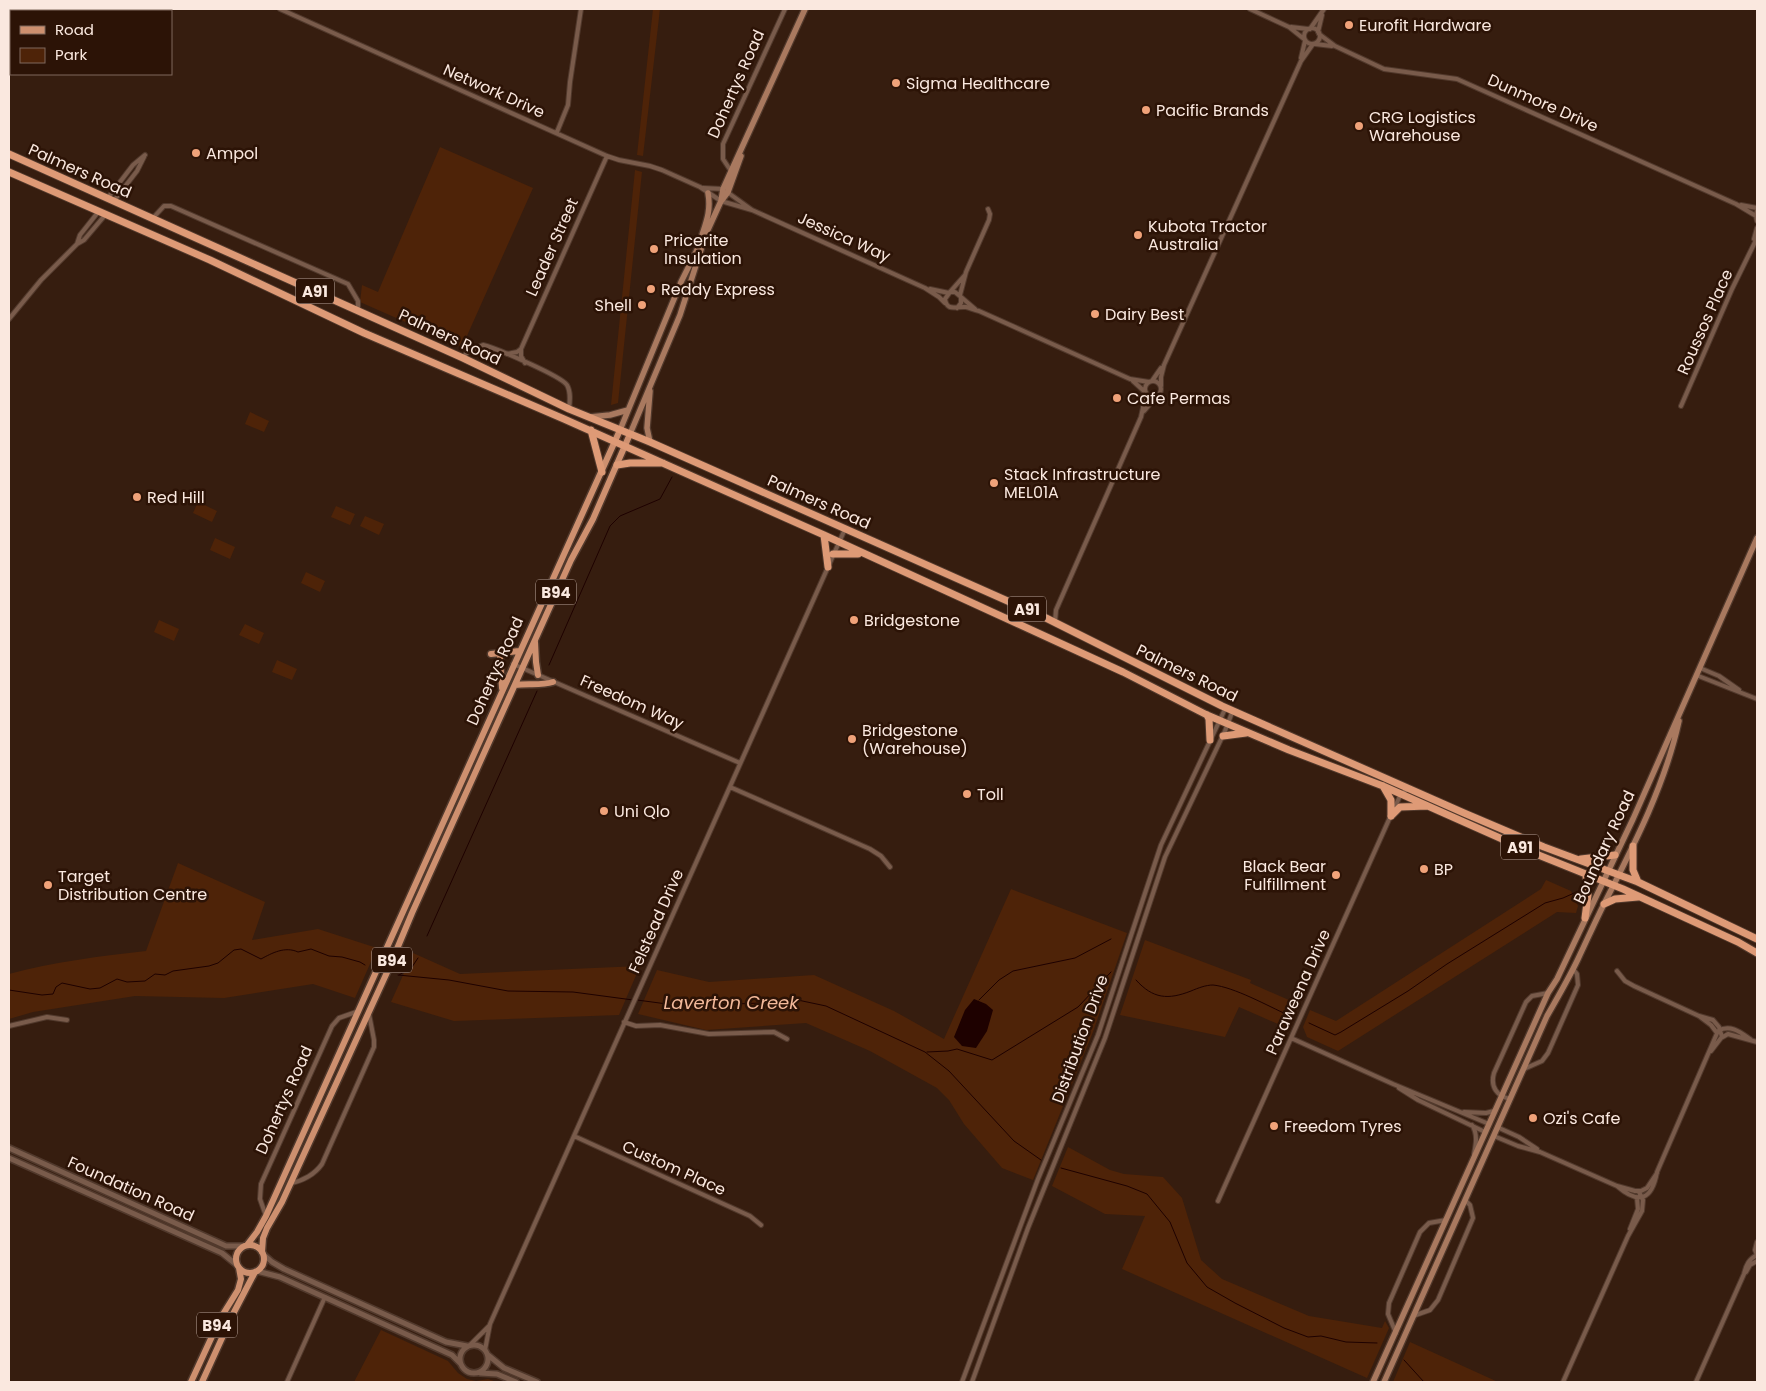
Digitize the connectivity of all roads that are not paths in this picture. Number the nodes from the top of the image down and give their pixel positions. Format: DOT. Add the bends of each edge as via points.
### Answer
graph roads {
  1 [pos="280,9"];
  2 [pos="581,9"];
  3 [pos="785,9"];
  4 [pos="805,9"];
  5 [pos="1250,9"];
  6 [pos="1323,11"];
  7 [pos="1289,27"];
  8 [pos="1309,29"];
  9 [pos="1319,33"];
  10 [pos="1304,40"];
  11 [pos="1314,44"];
  12 [pos="1335,46"];
  13 [pos="1301,61"];
  14 [pos="557,132"];
  15 [pos="746,139"];
  16 [pos="9,154"];
  17 [pos="607,156"];
  18 [pos="731,171"];
  19 [pos="9,172"];
  20 [pos="700,187"];
  21 [pos="726,191"];
  22 [pos="708,193"];
  23 [pos="110,200"];
  24 [pos="721,201"];
  25 [pos="1736,204"];
  26 [pos="988,209"];
  27 [pos="752,210"];
  28 [pos="1757,211"];
  29 [pos="102,212"];
  30 [pos="153,218"];
  31 [pos="1757,221"];
  32 [pos="1757,228"];
  33 [pos="706,234"];
  34 [pos="1757,238"];
  35 [pos="77,244"];
  36 [pos="698,246"];
  37 [pos="1751,248"];
  38 [pos="966,272"];
  39 [pos="925,288"];
  40 [pos="949,293"];
  41 [pos="960,296"];
  42 [pos="945,302"];
  43 [pos="957,308"];
  44 [pos="358,310"];
  45 [pos="979,311"];
  46 [pos="9,320"];
  47 [pos="521,349"];
  48 [pos="507,354"];
  49 [pos="463,358"];
  50 [pos="525,363"];
  51 [pos="1164,365"];
  52 [pos="1130,379"];
  53 [pos="1150,382"];
  54 [pos="651,384"];
  55 [pos="1161,386"];
  56 [pos="1146,393"];
  57 [pos="1156,397"];
  58 [pos="1681,406"];
  59 [pos="570,409"];
  60 [pos="628,410"];
  61 [pos="590,417"];
  62 [pos="1141,417"];
  63 [pos="591,430"];
  64 [pos="620,430"];
  65 [pos="630,434"];
  66 [pos="615,441"];
  67 [pos="650,442"];
  68 [pos="625,446"];
  69 [pos="663,463"];
  70 [pos="617,465"];
  71 [pos="602,472"];
  72 [pos="845,529"];
  73 [pos="824,536"];
  74 [pos="1757,538"];
  75 [pos="839,542"];
  76 [pos="834,554"];
  77 [pos="864,554"];
  78 [pos="828,567"];
  79 [pos="1056,610"];
  80 [pos="1046,618"];
  81 [pos="1054,622"];
  82 [pos="535,641"];
  83 [pos="519,651"];
  84 [pos="491,654"];
  85 [pos="500,658"];
  86 [pos="514,664"];
  87 [pos="522,668"];
  88 [pos="1700,668"];
  89 [pos="538,675"];
  90 [pos="1696,675"];
  91 [pos="553,682"];
  92 [pos="515,685"];
  93 [pos="502,689"];
  94 [pos="1741,692"];
  95 [pos="1757,699"];
  96 [pos="1229,709"];
  97 [pos="1680,712"];
  98 [pos="1206,715"];
  99 [pos="1220,721"];
  100 [pos="1227,724"];
  101 [pos="1247,732"];
  102 [pos="1223,736"];
  103 [pos="1210,740"];
  104 [pos="1668,757"];
  105 [pos="740,763"];
  106 [pos="1658,763"];
  107 [pos="1400,784"];
  108 [pos="1383,786"];
  109 [pos="730,787"];
  110 [pos="1409,788"];
  111 [pos="1401,794"];
  112 [pos="1182,798"];
  113 [pos="1191,802"];
  114 [pos="1428,806"];
  115 [pos="1175,813"];
  116 [pos="1391,816"];
  117 [pos="1183,817"];
  118 [pos="1165,834"];
  119 [pos="1174,838"];
  120 [pos="1633,846"];
  121 [pos="1616,855"];
  122 [pos="1578,859"];
  123 [pos="890,867"];
  124 [pos="1608,870"];
  125 [pos="1619,874"];
  126 [pos="1586,876"];
  127 [pos="1603,882"];
  128 [pos="1638,882"];
  129 [pos="1613,886"];
  130 [pos="1638,897"];
  131 [pos="1604,904"];
  132 [pos="1585,918"];
  133 [pos="1133,928"];
  134 [pos="1142,931"];
  135 [pos="1757,938"];
  136 [pos="1757,953"];
  137 [pos="1573,969"];
  138 [pos="1617,971"];
  139 [pos="1557,979"];
  140 [pos="1548,993"];
  141 [pos="360,1010"];
  142 [pos="369,1012"];
  143 [pos="67,1020"];
  144 [pos="1102,1021"];
  145 [pos="624,1022"];
  146 [pos="1110,1024"];
  147 [pos="9,1026"];
  148 [pos="1718,1031"];
  149 [pos="1722,1037"];
  150 [pos="787,1038"];
  151 [pos="1291,1038"];
  152 [pos="1750,1039"];
  153 [pos="1757,1042"];
  154 [pos="1709,1055"];
  155 [pos="1086,1064"];
  156 [pos="1093,1067"];
  157 [pos="1524,1069"];
  158 [pos="1393,1084"];
  159 [pos="1501,1097"];
  160 [pos="1510,1100"];
  161 [pos="1495,1110"];
  162 [pos="1459,1112"];
  163 [pos="1489,1124"];
  164 [pos="1472,1125"];
  165 [pos="1498,1127"];
  166 [pos="1485,1132"];
  167 [pos="574,1136"];
  168 [pos="1494,1136"];
  169 [pos="9,1148"];
  170 [pos="1540,1152"];
  171 [pos="9,1158"];
  172 [pos="1472,1161"];
  173 [pos="1657,1172"];
  174 [pos="291,1182"];
  175 [pos="1617,1186"];
  176 [pos="1639,1192"];
  177 [pos="1637,1198"];
  178 [pos="1643,1198"];
  179 [pos="1031,1199"];
  180 [pos="1465,1200"];
  181 [pos="1218,1201"];
  182 [pos="1039,1202"];
  183 [pos="1452,1206"];
  184 [pos="266,1216"];
  185 [pos="1446,1220"];
  186 [pos="761,1225"];
  187 [pos="1628,1236"];
  188 [pos="1757,1242"];
  189 [pos="246,1246"];
  190 [pos="1013,1246"];
  191 [pos="1021,1249"];
  192 [pos="262,1253"];
  193 [pos="1757,1255"];
  194 [pos="1757,1260"];
  195 [pos="238,1267"];
  196 [pos="256,1271"];
  197 [pos="1744,1274"];
  198 [pos="325,1297"];
  199 [pos="1413,1316"];
  200 [pos="490,1324"];
  201 [pos="411,1326"];
  202 [pos="1396,1333"];
  203 [pos="407,1334"];
  204 [pos="469,1346"];
  205 [pos="487,1352"];
  206 [pos="460,1363"];
  207 [pos="478,1373"];
  208 [pos="192,1382"];
  209 [pos="202,1382"];
  210 [pos="287,1382"];
  211 [pos="516,1382"];
  212 [pos="537,1382"];
  213 [pos="962,1382"];
  214 [pos="972,1382"];
  215 [pos="1373,1382"];
  216 [pos="1384,1382"];
  217 [pos="1564,1382"];
  218 [pos="1696,1382"];
  1 -- 14 [label="street, Network Drive"];
  2 -- 14 [label="street" via="568,105"];
  3 -- 18 [label="street, Dohertys Road" via="723,144 723,159"];
  4 -- 15 [label="main road, Dohertys Road / B94"];
  5 -- 7 [label="street"];
  6 -- 8 [label="street"];
  6 -- 9 [label="street"];
  7 -- 8 [label="street"];
  7 -- 10 [label="street"];
  8 -- 9 [label="street"];
  8 -- 10 [label="street"];
  9 -- 11 [label="street"];
  9 -- 12 [label="street, Dunmore Drive"];
  10 -- 11 [label="street"];
  10 -- 13 [label="street"];
  11 -- 12 [label="street, Dunmore Drive"];
  11 -- 13 [label="street"];
  12 -- 25 [label="street, Dunmore Drive" via="1391,71 1458,79"];
  13 -- 51 [label="street"];
  14 -- 17 [label="street, Network Drive"];
  15 -- 18 [label="main road, Dohertys Road / B94"];
  15 -- 21 [label="main road, Dohertys Road / B94"];
  16 -- 23 [label="highway, Palmers Road / A91"];
  17 -- 20 [label="street, Network Drive" via="650,166"];
  17 -- 47 [label="street, Leader Street"];
  18 -- 21 [label="main road, Dohertys Road / B94"];
  19 -- 29 [label="highway, Palmers Road / A91"];
  20 -- 21 [label="street, Network Drive"];
  20 -- 22 [label="street, Network Drive"];
  21 -- 24 [label="main road, Dohertys Road / B94"];
  21 -- 27 [label="street, Jessica Way"];
  22 -- 24 [label="street, Network Drive"];
  22 -- 36 [label="main road" via="709,216"];
  23 -- 23 [label="street" via="133,165 145,155 137,171"];
  23 -- 29 [label="highway"];
  23 -- 30 [label="highway, Palmers Road / A91"];
  24 -- 27 [label="street, Jessica Way"];
  24 -- 33 [label="main road, Dohertys Road / B94"];
  25 -- 28 [label="street, Dunmore Drive"];
  25 -- 28 [label="street, Dunmore Drive"];
  26 -- 38 [label="street" via="989,220"];
  27 -- 39 [label="street, Jessica Way"];
  28 -- 31 [label="street"];
  29 -- 35 [label="street" via="80,236"];
  29 -- 35 [label="street" via="84,240"];
  29 -- 63 [label="highway, Palmers Road / A91" via="382,341"];
  30 -- 44 [label="highway, Palmers Road / A91"];
  30 -- 44 [label="street" via="164,206 171,206 348,284 358,301"];
  32 -- 37 [label="street, Roussos Place"];
  33 -- 36 [label="main road, Dohertys Road / B94"];
  33 -- 54 [label="main road, Dohertys Road / B94" via="680,315"];
  34 -- 37 [label="street, Roussos Place"];
  35 -- 46 [label="street" via="41,280"];
  36 -- 60 [label="main road, Dohertys Road / B94"];
  37 -- 58 [label="street, Roussos Place"];
  38 -- 40 [label="street"];
  38 -- 41 [label="street"];
  39 -- 40 [label="street, Jessica Way"];
  39 -- 42 [label="street, Jessica Way"];
  40 -- 41 [label="street" via="956,292"];
  40 -- 42 [label="street"];
  41 -- 43 [label="street" via="961,303"];
  41 -- 45 [label="street"];
  42 -- 43 [label="street" via="950,308"];
  43 -- 45 [label="street"];
  44 -- 49 [label="highway, Palmers Road / A91"];
  45 -- 52 [label="street"];
  47 -- 48 [label="street"];
  47 -- 50 [label="street"];
  48 -- 49 [label="street" via="483,345 468,351"];
  48 -- 50 [label="street"];
  49 -- 59 [label="highway, Palmers Road / A91"];
  50 -- 59 [label="street" via="567,384"];
  51 -- 53 [label="street"];
  51 -- 55 [label="street"];
  52 -- 53 [label="street"];
  52 -- 56 [label="street"];
  53 -- 55 [label="street"];
  53 -- 56 [label="street" via="1145,388"];
  54 -- 65 [label="main road, Dohertys Road / B94"];
  54 -- 67 [label="main road" via="647,428"];
  55 -- 57 [label="street" via="1161,393"];
  56 -- 57 [label="street"];
  56 -- 62 [label="street"];
  57 -- 62 [label="street"];
  59 -- 61 [label="highway, Palmers Road / A91"];
  60 -- 61 [label="main road"];
  60 -- 64 [label="main road, Dohertys Road / B94"];
  61 -- 64 [label="highway, Palmers Road / A91"];
  62 -- 79 [label="street"];
  63 -- 66 [label="highway, Palmers Road / A91"];
  63 -- 71 [label="highway"];
  64 -- 65 [label="highway, Palmers Road / A91"];
  64 -- 66 [label="main road, Dohertys Road / B94"];
  65 -- 67 [label="highway, Palmers Road / A91"];
  65 -- 68 [label="main road, Dohertys Road / B94"];
  66 -- 68 [label="highway, Palmers Road / A91"];
  66 -- 71 [label="main road, Dohertys Road / B94"];
  67 -- 72 [label="highway, Palmers Road / A91"];
  68 -- 69 [label="highway, Palmers Road / A91"];
  68 -- 70 [label="main road, Dohertys Road / B94"];
  69 -- 70 [label="highway"];
  69 -- 73 [label="highway, Palmers Road / A91"];
  70 -- 82 [label="main road, Dohertys Road / B94"];
  71 -- 83 [label="main road, Dohertys Road / B94"];
  72 -- 75 [label="street, Felstead Drive"];
  72 -- 80 [label="highway, Palmers Road / A91"];
  73 -- 75 [label="highway, Palmers Road / A91"];
  73 -- 78 [label="highway"];
  74 -- 88 [label="main road, Boundary Road"];
  75 -- 76 [label="street, Felstead Drive"];
  75 -- 77 [label="highway, Palmers Road / A91"];
  76 -- 77 [label="highway"];
  76 -- 78 [label="street, Felstead Drive"];
  77 -- 98 [label="highway, Palmers Road / A91" via="1122,672"];
  78 -- 105 [label="street, Felstead Drive"];
  79 -- 80 [label="street"];
  79 -- 81 [label="street"];
  80 -- 81 [label="highway, Palmers Road / A91"];
  81 -- 96 [label="highway, Palmers Road / A91"];
  82 -- 87 [label="main road, Dohertys Road / B94"];
  82 -- 89 [label="main road"];
  83 -- 84 [label="main road"];
  83 -- 86 [label="main road, Dohertys Road / B94"];
  85 -- 93 [label="main road"];
  86 -- 87 [label="street, Freedom Way"];
  86 -- 93 [label="main road, Dohertys Road / B94"];
  87 -- 89 [label="street, Freedom Way"];
  87 -- 92 [label="main road, Dohertys Road / B94"];
  88 -- 90 [label="main road, Boundary Road"];
  88 -- 94 [label="street" via="1719,676"];
  89 -- 91 [label="street, Freedom Way"];
  90 -- 94 [label="street"];
  90 -- 97 [label="main road, Boundary Road"];
  91 -- 92 [label="main road"];
  91 -- 105 [label="street, Freedom Way"];
  92 -- 142 [label="main road, Dohertys Road / B94"];
  93 -- 141 [label="main road, Dohertys Road / B94"];
  94 -- 95 [label="street"];
  96 -- 99 [label="street, Distribution Drive"];
  96 -- 100 [label="street, Distribution Drive"];
  96 -- 107 [label="highway, Palmers Road / A91"];
  97 -- 104 [label="main road, Boundary Road"];
  97 -- 106 [label="main road, Boundary Road"];
  98 -- 99 [label="highway, Palmers Road / A91"];
  98 -- 103 [label="highway"];
  99 -- 100 [label="highway, Palmers Road / A91"];
  99 -- 103 [label="street, Distribution Drive"];
  100 -- 101 [label="highway, Palmers Road / A91"];
  100 -- 102 [label="street, Distribution Drive"];
  101 -- 102 [label="highway"];
  101 -- 108 [label="highway, Palmers Road / A91"];
  102 -- 113 [label="street, Distribution Drive"];
  103 -- 112 [label="street, Distribution Drive"];
  104 -- 106 [label="main road" via="1665,755"];
  104 -- 120 [label="main road, Boundary Road"];
  105 -- 109 [label="street, Felstead Drive"];
  106 -- 121 [label="main road, Boundary Road"];
  107 -- 110 [label="highway, Palmers Road / A91"];
  107 -- 111 [label="street"];
  108 -- 111 [label="highway, Palmers Road / A91"];
  108 -- 116 [label="highway" via="1390,800"];
  109 -- 123 [label="street" via="870,849 882,856"];
  109 -- 145 [label="street, Felstead Drive"];
  110 -- 111 [label="street, Paraweena Drive"];
  110 -- 122 [label="highway, Palmers Road / A91"];
  111 -- 114 [label="highway, Palmers Road / A91"];
  111 -- 116 [label="street, Paraweena Drive"];
  112 -- 113 [label="street"];
  112 -- 115 [label="street, Distribution Drive"];
  113 -- 117 [label="street, Distribution Drive"];
  114 -- 116 [label="highway" via="1400,808"];
  114 -- 126 [label="highway, Palmers Road / A91"];
  115 -- 117 [label="street"];
  115 -- 118 [label="street, Distribution Drive"];
  116 -- 151 [label="street, Paraweena Drive"];
  117 -- 119 [label="street, Distribution Drive"];
  118 -- 119 [label="street"];
  118 -- 133 [label="street, Distribution Drive"];
  119 -- 134 [label="street, Distribution Drive"];
  120 -- 125 [label="main road, Boundary Road"];
  120 -- 128 [label="highway" via="1633,870"];
  121 -- 122 [label="highway"];
  121 -- 124 [label="main road, Boundary Road"];
  122 -- 124 [label="highway, Palmers Road / A91"];
  124 -- 125 [label="highway, Palmers Road / A91"];
  124 -- 127 [label="main road, Boundary Road"];
  125 -- 128 [label="highway, A91"];
  125 -- 129 [label="main road, Boundary Road"];
  126 -- 127 [label="highway, Palmers Road / A91"];
  126 -- 132 [label="highway"];
  127 -- 129 [label="highway, Palmers Road / A91"];
  127 -- 132 [label="main road, Boundary Road"];
  128 -- 135 [label="highway, A91"];
  129 -- 130 [label="highway, A91"];
  129 -- 131 [label="main road, Boundary Road"];
  130 -- 131 [label="highway" via="1615,899"];
  130 -- 136 [label="highway, A91"];
  131 -- 137 [label="main road, Boundary Road"];
  132 -- 139 [label="main road, Boundary Road"];
  133 -- 134 [label="street"];
  133 -- 144 [label="street, Distribution Drive"];
  134 -- 146 [label="street, Distribution Drive"];
  137 -- 139 [label="main road" via="1566,970"];
  137 -- 157 [label="main road, Boundary Road"];
  137 -- 157 [label="street" via="1578,985 1548,1053"];
  138 -- 148 [label="street" via="1629,984 1713,1020"];
  139 -- 140 [label="main road, Boundary Road"];
  140 -- 159 [label="main road, Boundary Road"];
  140 -- 159 [label="street" via="1532,996 1526,1002 1497,1065 1492,1081"];
  141 -- 184 [label="main road, Dohertys Road / B94"];
  141 -- 184 [label="street, Dohertys Road" via="339,1018 332,1026 261,1184 260,1199"];
  142 -- 174 [label="main road, Dohertys Road / B94"];
  142 -- 174 [label="street" via="374,1047 322,1164 311,1175"];
  143 -- 147 [label="street" via="47,1017"];
  144 -- 146 [label="street"];
  144 -- 155 [label="street, Distribution Drive"];
  145 -- 150 [label="street" via="709,1034 774,1032"];
  145 -- 167 [label="street, Felstead Drive"];
  146 -- 156 [label="street, Distribution Drive"];
  148 -- 149 [label="street"];
  148 -- 152 [label="street" via="1734,1029"];
  148 -- 154 [label="street"];
  149 -- 152 [label="street" via="1731,1034"];
  149 -- 154 [label="street"];
  151 -- 158 [label="street"];
  151 -- 181 [label="street, Paraweena Drive"];
  152 -- 153 [label="street"];
  154 -- 173 [label="street"];
  155 -- 156 [label="street"];
  155 -- 179 [label="street, Distribution Drive"];
  156 -- 182 [label="street, Distribution Drive"];
  157 -- 160 [label="main road, Boundary Road"];
  158 -- 162 [label="street"];
  158 -- 164 [label="street" via="1418,1100"];
  159 -- 160 [label="street"];
  159 -- 161 [label="main road, Boundary Road"];
  160 -- 165 [label="main road, Boundary Road"];
  161 -- 162 [label="street" via="1486,1114"];
  161 -- 163 [label="main road, Boundary Road"];
  162 -- 163 [label="street"];
  163 -- 165 [label="main road"];
  163 -- 166 [label="main road, Boundary Road"];
  164 -- 166 [label="street"];
  164 -- 172 [label="street" via="1476,1137"];
  165 -- 168 [label="main road, Boundary Road"];
  165 -- 170 [label="street"];
  166 -- 168 [label="main road"];
  166 -- 172 [label="main road, Boundary Road"];
  167 -- 186 [label="street, Custom Place" via="750,1216"];
  167 -- 200 [label="street, Felstead Drive"];
  168 -- 170 [label="street"];
  168 -- 180 [label="main road, Boundary Road"];
  169 -- 189 [label="street, Foundation Road" via="226,1246"];
  170 -- 175 [label="street"];
  171 -- 195 [label="street, Foundation Road" via="222,1253"];
  172 -- 183 [label="main road, Boundary Road"];
  173 -- 176 [label="street" via="1647,1188"];
  173 -- 178 [label="street" via="1652,1190"];
  174 -- 192 [label="main road, Dohertys Road / B94" via="264,1234"];
  175 -- 176 [label="street"];
  175 -- 177 [label="street"];
  176 -- 177 [label="street"];
  176 -- 178 [label="street"];
  177 -- 178 [label="street"];
  177 -- 187 [label="street" via="1638,1208"];
  178 -- 187 [label="street" via="1642,1211"];
  179 -- 182 [label="street"];
  179 -- 190 [label="street, Distribution Drive"];
  180 -- 183 [label="main road"];
  180 -- 199 [label="main road, Boundary Road"];
  180 -- 199 [label="street" via="1470,1205 1473,1218 1438,1300 1430,1310"];
  182 -- 191 [label="street, Distribution Drive"];
  183 -- 185 [label="main road, Boundary Road"];
  184 -- 189 [label="main road, Dohertys Road / B94"];
  185 -- 202 [label="main road, Boundary Road"];
  185 -- 202 [label="street" via="1429,1223 1420,1232 1389,1302 1388,1314"];
  187 -- 217 [label="street"];
  188 -- 193 [label="street"];
  189 -- 192 [label="main road" via="256,1246"];
  189 -- 195 [label="main road, B94" via="236,1255"];
  190 -- 191 [label="street"];
  190 -- 213 [label="street, Distribution Drive"];
  191 -- 214 [label="street, Distribution Drive"];
  192 -- 196 [label="main road, B94" via="262,1265"];
  192 -- 201 [label="street" via="284,1269"];
  193 -- 197 [label="street" via="1748,1262"];
  194 -- 197 [label="street"];
  195 -- 196 [label="main road" via="247,1273"];
  195 -- 208 [label="main road, B94" via="241,1279 238,1290 220,1320"];
  196 -- 198 [label="street" via="273,1274"];
  196 -- 209 [label="main road, B94"];
  197 -- 218 [label="street"];
  198 -- 203 [label="street"];
  198 -- 210 [label="street"];
  199 -- 216 [label="main road, Boundary Road"];
  200 -- 204 [label="street, Felstead Drive"];
  200 -- 205 [label="street, Felstead Drive"];
  201 -- 203 [label="street"];
  201 -- 204 [label="street" via="446,1342"];
  202 -- 215 [label="main road, Boundary Road"];
  203 -- 206 [label="street" via="452,1355"];
  204 -- 205 [label="street" via="478,1345"];
  204 -- 206 [label="street" via="461,1353"];
  205 -- 207 [label="street" via="488,1364"];
  205 -- 212 [label="street" via="504,1368"];
  206 -- 207 [label="street" via="465,1371"];
  207 -- 211 [label="street" via="494,1373"];
}
